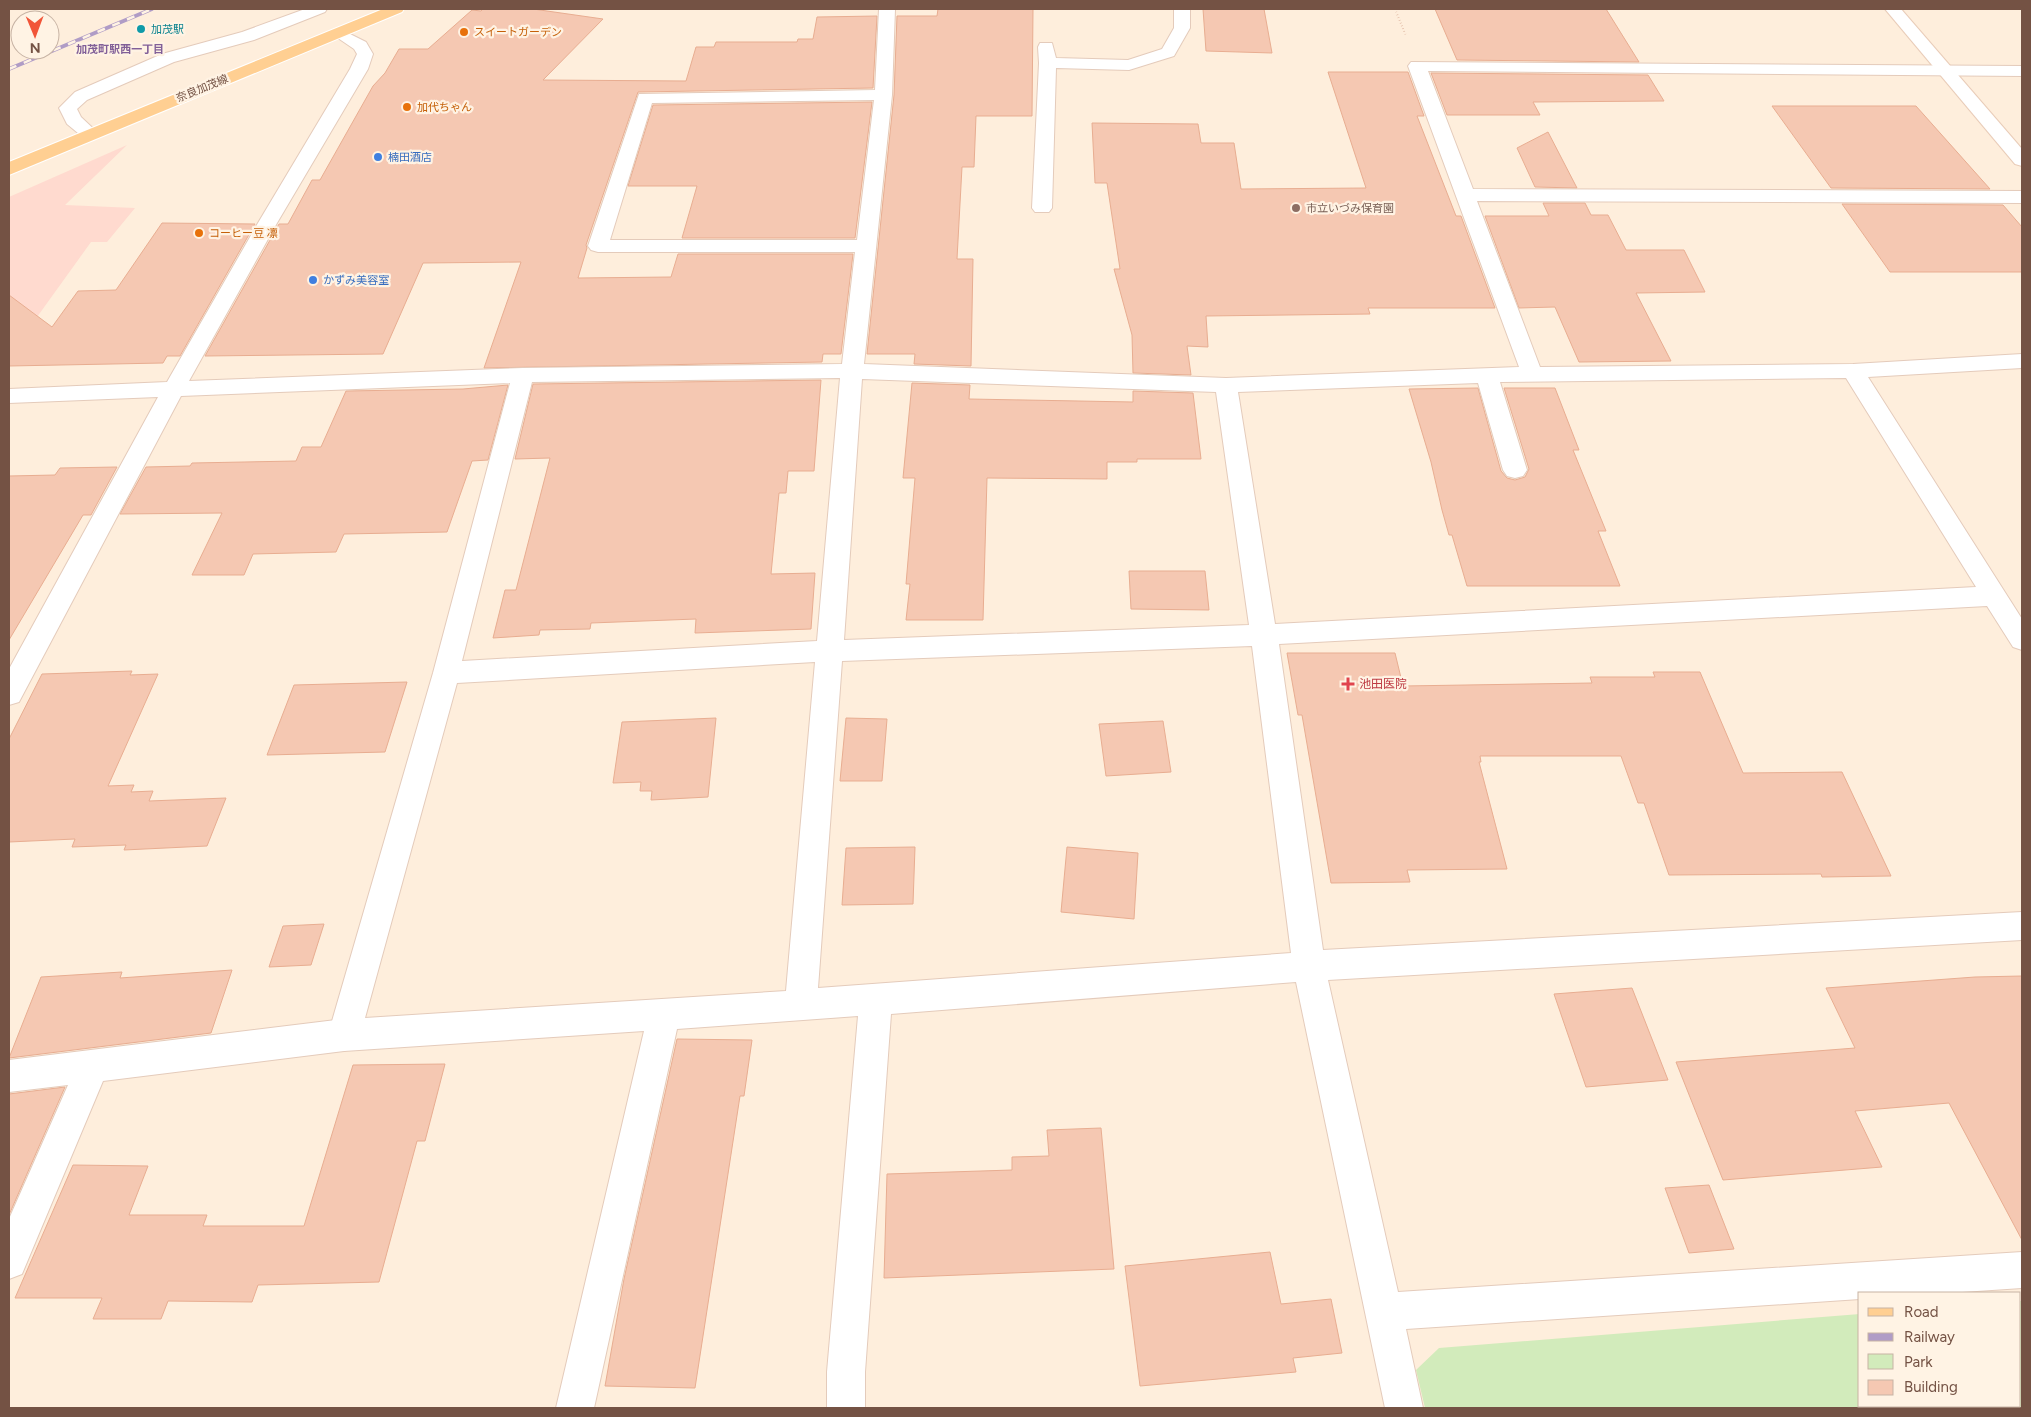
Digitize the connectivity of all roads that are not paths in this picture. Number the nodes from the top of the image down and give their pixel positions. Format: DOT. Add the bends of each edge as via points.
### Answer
graph roads {
  1 [pos="318,9"];
  2 [pos="396,9"];
  3 [pos="887,9"];
  4 [pos="1182,9"];
  5 [pos="1893,9"];
  6 [pos="254,17"];
  7 [pos="229,25"];
  8 [pos="340,34"];
  9 [pos="168,58"];
  10 [pos="1947,71"];
  11 [pos="2022,71"];
  12 [pos="883,95"];
  13 [pos="90,134"];
  14 [pos="2022,160"];
  15 [pos="9,168"];
  16 [pos="1464,195"];
  17 [pos="2022,197"];
  18 [pos="1042,208"];
  19 [pos="864,246"];
  20 [pos="2022,361"];
  21 [pos="852,371"];
  22 [pos="1853,371"];
  23 [pos="1532,374"];
  24 [pos="523,375"];
  25 [pos="1487,375"];
  26 [pos="1226,385"];
  27 [pos="174,389"];
  28 [pos="9,396"];
  29 [pos="1515,470"];
  30 [pos="1995,596"];
  31 [pos="1264,635"];
  32 [pos="2022,640"];
  33 [pos="830,651"];
  34 [pos="446,673"];
  35 [pos="9,694"];
  36 [pos="2022,926"];
  37 [pos="1309,966"];
  38 [pos="876,1000"];
  39 [pos="800,1005"];
  40 [pos="664,1014"];
  41 [pos="344,1035"];
  42 [pos="93,1066"];
  43 [pos="9,1076"];
  44 [pos="9,1261"];
  45 [pos="2022,1270"];
  46 [pos="1383,1312"];
  47 [pos="575,1408"];
  48 [pos="846,1408"];
  49 [pos="1404,1408"];
  1 -- 6 [label="street"];
  1 -- 9 [label="street" via="248,36"];
  2 -- 8 [label="main road, 奈良加茂線"];
  3 -- 12 [label="street"];
  4 -- 18 [label="street" via="1182,28 1168,52 1130,65 1047,55"];
  5 -- 10 [label="street"];
  7 -- 9 [label="street" via="185,45"];
  8 -- 13 [label="main road, 奈良加茂線"];
  8 -- 27 [label="street" via="360,46 366,54 359,69 298,169"];
  9 -- 13 [label="street" via="74,100 68,108 73,120"];
  10 -- 11 [label="street"];
  10 -- 14 [label="street"];
  10 -- 16 [label="street" via="1416,66"];
  12 -- 19 [label="street"];
  12 -- 19 [label="street" via="645,98 598,246"];
  13 -- 15 [label="main road, 奈良加茂線"];
  16 -- 17 [label="street"];
  16 -- 23 [label="street"];
  19 -- 21 [label="street"];
  20 -- 22 [label="street"];
  21 -- 24 [label="street"];
  21 -- 26 [label="street"];
  21 -- 33 [label="street"];
  22 -- 23 [label="street"];
  22 -- 30 [label="street"];
  23 -- 25 [label="street"];
  24 -- 27 [label="street"];
  24 -- 34 [label="street"];
  25 -- 26 [label="street"];
  25 -- 29 [label="street"];
  26 -- 31 [label="street"];
  27 -- 28 [label="street"];
  27 -- 35 [label="street"];
  30 -- 31 [label="street"];
  30 -- 32 [label="street"];
  31 -- 33 [label="street"];
  31 -- 37 [label="street"];
  33 -- 34 [label="street"];
  33 -- 39 [label="street"];
  34 -- 41 [label="street"];
  36 -- 37 [label="street"];
  37 -- 38 [label="street"];
  37 -- 46 [label="street"];
  38 -- 39 [label="street"];
  38 -- 48 [label="street" via="846,1372"];
  39 -- 40 [label="street"];
  40 -- 41 [label="street"];
  40 -- 47 [label="street"];
  41 -- 42 [label="street"];
  42 -- 43 [label="street"];
  42 -- 44 [label="street"];
  45 -- 46 [label="street"];
  46 -- 49 [label="street"];
}
